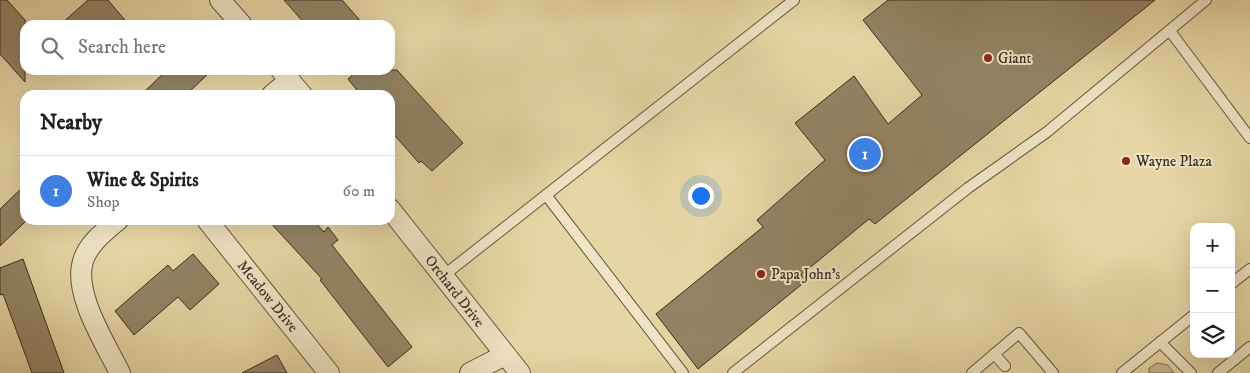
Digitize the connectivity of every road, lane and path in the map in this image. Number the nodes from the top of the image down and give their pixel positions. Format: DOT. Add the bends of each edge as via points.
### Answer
graph roads {
  1 [pos="220,0"];
  2 [pos="794,0"];
  3 [pos="1206,0"];
  4 [pos="238,20"];
  5 [pos="1170,31"];
  6 [pos="291,82"];
  7 [pos="279,90"];
  8 [pos="1250,138"];
  9 [pos="546,195"];
  10 [pos="395,215"];
  11 [pos="112,225"];
  12 [pos="211,225"];
  13 [pos="1248,274"];
  14 [pos="443,276"];
  15 [pos="1235,282"];
  16 [pos="1190,318"];
  17 [pos="1160,342"];
  18 [pos="1250,347"];
  19 [pos="994,354"];
  20 [pos="505,355"];
  21 [pos="1005,366"];
  22 [pos="735,372"];
  23 [pos="974,372"];
  24 [pos="120,373"];
  25 [pos="329,373"];
  26 [pos="470,373"];
  27 [pos="520,373"];
  28 [pos="683,373"];
  29 [pos="1054,373"];
  30 [pos="1122,373"];
  31 [pos="1191,373"];
  32 [pos="1218,373"];
  1 -- 4 [label="street"];
  2 -- 9 [label="lane"];
  3 -- 5 [label="lane"];
  5 -- 8 [label="lane"];
  5 -- 22 [label="lane" via="1047,132 968,188"];
  6 -- 7 [label="street"];
  9 -- 14 [label="lane"];
  9 -- 28 [label="lane"];
  10 -- 14 [label="street, Orchard Drive"];
  11 -- 24 [label="street" via="98,237 83,260 80,278 83,297"];
  12 -- 25 [label="street, Meadow Drive"];
  13 -- 15 [label="lane"];
  14 -- 20 [label="street, Orchard Drive"];
  16 -- 17 [label="lane"];
  17 -- 30 [label="lane"];
  17 -- 31 [label="lane"];
  18 -- 32 [label="lane"];
  19 -- 21 [label="lane"];
  19 -- 23 [label="lane"];
  19 -- 29 [label="lane" via="1019,333"];
  20 -- 26 [label="street"];
  20 -- 27 [label="street, Orchard Drive"];
}
